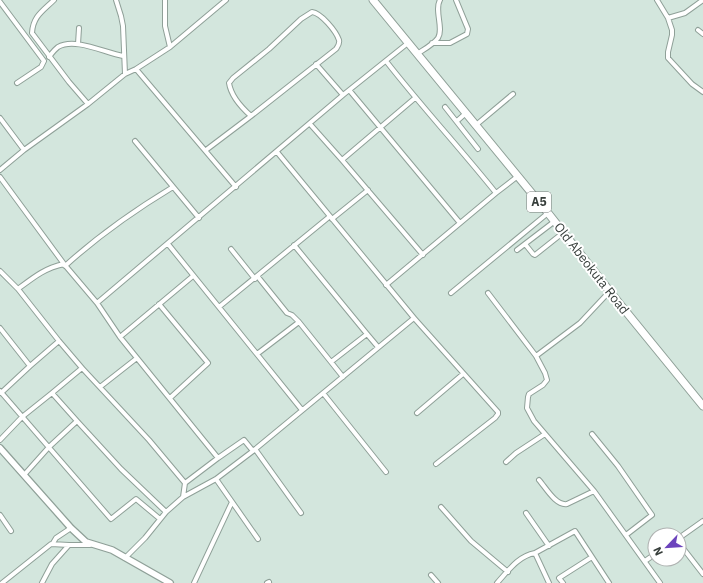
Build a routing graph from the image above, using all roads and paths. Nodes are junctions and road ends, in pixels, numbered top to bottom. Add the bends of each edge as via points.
1 (54, 0) edge
2 (116, 0) edge
3 (165, 0) edge
4 (226, 0) edge
5 (373, 0) edge
6 (440, 0) edge
7 (456, 0) edge
8 (657, 0) edge
9 (702, 0) edge
10 (0, 2) edge
11 (668, 18) junction
12 (79, 28) dead end
13 (698, 30) dead end
14 (703, 34) edge
15 (408, 43) junction
16 (432, 43) junction
17 (78, 44) junction
18 (170, 47) junction
19 (418, 54) junction
20 (123, 56) junction
21 (49, 57) junction
22 (386, 61) junction
23 (316, 64) junction
24 (136, 69) junction
25 (125, 74) junction
26 (17, 83) dead end
27 (350, 91) junction
28 (703, 92) edge
29 (514, 94) dead end
30 (343, 96) junction
31 (415, 98) junction
32 (88, 104) junction
33 (446, 107) dead end
34 (466, 113) junction
35 (251, 116) junction
36 (0, 118) edge
37 (457, 121) junction
38 (310, 124) junction
39 (476, 126) junction
40 (381, 128) junction
41 (135, 141) dead end
42 (478, 149) dead end
43 (24, 150) junction
44 (206, 150) junction
45 (276, 152) junction
46 (342, 160) junction
47 (0, 170) edge
48 (518, 176) junction
49 (0, 177) edge
50 (173, 187) junction
51 (236, 187) junction
52 (368, 190) junction
53 (496, 193) junction
54 (548, 212) junction
55 (199, 218) junction
56 (330, 218) junction
57 (554, 220) junction
58 (460, 223) junction
59 (564, 232) junction
60 (168, 244) junction
61 (525, 244) junction
62 (294, 245) junction
63 (231, 249) dead end
64 (517, 250) dead end
65 (423, 255) junction
66 (65, 265) junction
67 (1, 274) edge
68 (194, 276) junction
69 (256, 278) junction
70 (386, 285) junction
71 (18, 289) junction
72 (610, 291) junction
73 (451, 293) dead end
74 (488, 294) dead end
75 (97, 303) junction
76 (159, 304) junction
77 (220, 307) junction
78 (414, 318) junction
79 (298, 322) junction
80 (0, 328) edge
81 (367, 334) junction
82 (120, 337) junction
83 (59, 341) junction
84 (378, 347) junction
85 (257, 354) junction
86 (536, 356) junction
87 (137, 358) junction
88 (331, 362) junction
89 (30, 366) junction
90 (82, 368) junction
91 (464, 374) junction
92 (343, 377) junction
93 (100, 387) junction
94 (1, 392) edge
95 (52, 393) junction
96 (323, 393) junction
97 (170, 398) junction
98 (703, 406) edge
99 (302, 410) junction
100 (417, 412) dead end
101 (22, 418) junction
102 (77, 421) junction
103 (545, 434) junction
104 (592, 434) dead end
105 (0, 440) edge
106 (49, 447) junction
107 (0, 448) edge
108 (254, 450) junction
109 (218, 458) junction
110 (506, 462) dead end
111 (436, 464) dead end
112 (386, 472) dead end
113 (24, 475) junction
114 (216, 479) junction
115 (539, 480) dead end
116 (185, 483) junction
117 (594, 491) junction
118 (183, 497) junction
119 (232, 502) junction
120 (441, 507) dead end
121 (166, 512) junction
122 (526, 513) dead end
123 (301, 514) dead end
124 (0, 515) edge
125 (160, 519) junction
126 (703, 521) edge
127 (71, 528) junction
128 (11, 531) dead end
129 (687, 532) edge
130 (626, 535) junction
131 (258, 539) dead end
132 (53, 543) junction
133 (69, 545) junction
134 (92, 545) junction
135 (549, 546) junction
136 (535, 553) junction
137 (687, 553) edge
138 (592, 557) junction
139 (125, 558) junction
140 (645, 561) joint
141 (508, 572) junction
142 (703, 574) edge
143 (431, 575) dead end
144 (2, 583) edge
145 (42, 583) edge
146 (170, 583) edge
147 (194, 583) edge
148 (438, 583) edge
149 (497, 583) edge
150 (549, 583) edge
151 (563, 583) edge
152 (609, 583) edge
153 (660, 583) edge

1 - 21 street via 35,18 32,25 32,33
2 - 20 street via 122,21
3 - 18 street via 165,26
4 - 18 street
5 - 15 highway, Old Abeokuta Road / A5
6 - 16 street via 439,34 438,39
7 - 16 street via 468,29 467,34 450,43
8 - 11 street
9 - 11 street via 685,13
10 - 26 street via 44,62 41,67
11 - 28 street via 672,35 668,58
12 - 17 street
13 - 14 street
15 - 19 highway, Old Abeokuta Road / A5
15 - 22 street
16 - 19 street
17 - 20 street
17 - 21 street via 59,46
18 - 24 street
19 - 34 highway, Old Abeokuta Road / A5
20 - 25 street
21 - 32 street
22 - 27 street
22 - 31 street
23 - 30 street
23 - 35 street
23 - 35 street via 336,49 339,40 332,28 316,12 312,12 229,83 239,104
24 - 25 street
24 - 44 street
25 - 32 street
27 - 30 street
27 - 40 street
29 - 39 street
30 - 38 street
31 - 40 street
31 - 53 street
32 - 43 street
33 - 37 street
34 - 37 street
34 - 39 highway, Old Abeokuta Road / A5
35 - 44 street
36 - 43 street
37 - 42 street
38 - 45 street
38 - 46 street
39 - 48 highway, Old Abeokuta Road / A5
40 - 46 street
40 - 58 street
41 - 50 street
43 - 47 street
44 - 51 street
45 - 51 street
45 - 56 street
46 - 52 street
48 - 53 street
48 - 54 highway, Old Abeokuta Road / A5
49 - 66 street
50 - 55 street
50 - 66 street via 144,205
51 - 55 street
52 - 56 street
52 - 65 street
53 - 58 street
54 - 57 highway, Old Abeokuta Road / A5
54 - 73 street
55 - 60 street
56 - 62 street
56 - 70 street
57 - 59 highway, Old Abeokuta Road / A5
57 - 61 street
58 - 65 street
59 - 61 street via 535,255
59 - 72 highway, Old Abeokuta Road / A5
60 - 68 street
60 - 75 street
61 - 64 street
62 - 69 street
62 - 81 street
63 - 69 street
65 - 70 street
66 - 71 street via 51,266
66 - 75 street
67 - 71 street
68 - 76 street
68 - 77 street
69 - 77 street
69 - 79 street
70 - 78 street
71 - 83 street
72 - 86 street via 580,323
72 - 98 highway, Old Abeokuta Road / A5
74 - 86 street
75 - 82 street
76 - 82 street
76 - 97 street via 208,363
77 - 85 street
78 - 84 street
78 - 91 street
79 - 85 street
79 - 88 street
80 - 89 street
81 - 84 street
81 - 88 street
82 - 87 street
83 - 89 street
83 - 90 street
84 - 92 street
85 - 99 street
86 - 103 street via 547,380 529,394 527,408
87 - 93 street
87 - 97 street
88 - 92 street
89 - 94 street
90 - 93 street
90 - 95 street
91 - 100 street
91 - 111 street via 498,414
92 - 96 street
93 - 116 street
94 - 101 street
95 - 101 street
95 - 102 street
96 - 99 street
96 - 112 street
97 - 109 street
99 - 108 street
101 - 105 street
101 - 106 street
102 - 106 street
102 - 121 street via 121,469
103 - 110 street
103 - 117 street
104 - 130 street via 652,515
106 - 113 street
106 - 125 street via 111,519 136,499
107 - 113 street
108 - 109 street via 244,440
108 - 114 street
108 - 123 street
109 - 116 street
113 - 127 street
114 - 118 street
114 - 119 street
115 - 117 street via 563,505
116 - 118 street
117 - 130 street
118 - 121 street
119 - 131 street
119 - 147 street
120 - 141 street via 471,541
121 - 125 street
122 - 135 street
124 - 128 street
125 - 139 street
126 - 129 street
127 - 132 street
127 - 134 street
130 - 140 street
132 - 133 street
132 - 144 street
133 - 134 street
133 - 145 street via 52,564
134 - 139 street via 108,548
135 - 136 street
135 - 138 street via 574,531
136 - 141 street via 521,558
136 - 150 street
137 - 142 street
138 - 151 street via 559,578
138 - 152 street
139 - 146 street
140 - 153 street
141 - 149 street
143 - 148 street

